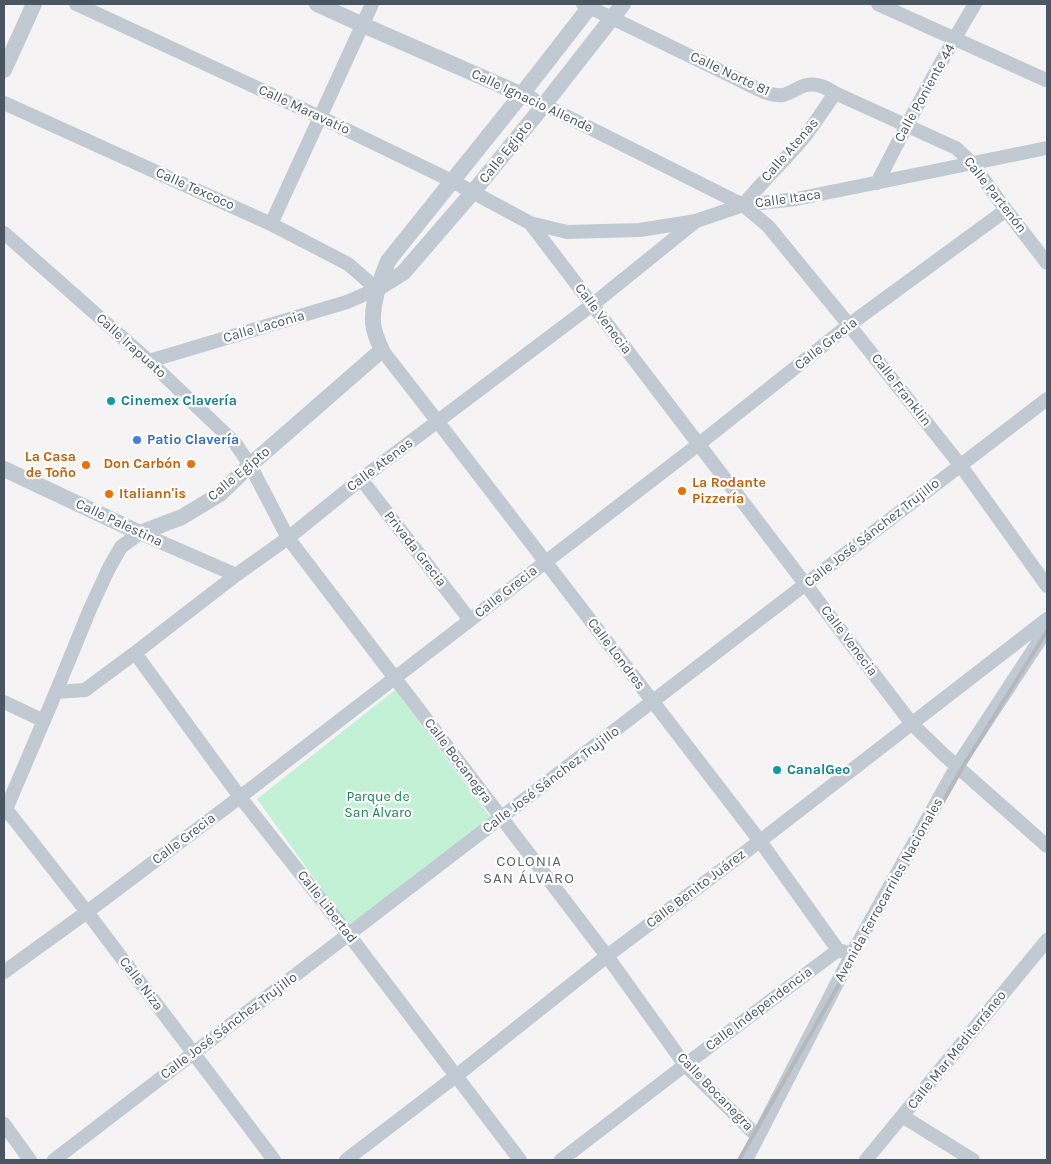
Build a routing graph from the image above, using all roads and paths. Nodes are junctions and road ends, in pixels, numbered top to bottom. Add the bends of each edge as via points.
1 (34, 4) edge
2 (76, 4) edge
3 (317, 4) edge
4 (372, 4) edge
5 (623, 4) edge
6 (878, 4) edge
7 (975, 4) edge
8 (588, 5) edge
9 (612, 18) junction
10 (363, 25) junction
11 (954, 38) junction
12 (4, 70) edge
13 (1046, 80) dead end
14 (835, 93) junction
15 (522, 94) junction
16 (4, 103) edge
17 (544, 105) junction
18 (320, 117) junction
19 (906, 125) junction
20 (1047, 148) edge
21 (972, 163) junction
22 (452, 181) junction
23 (877, 183) junction
24 (473, 192) junction
25 (743, 205) junction
26 (1006, 210) junction
27 (696, 221) junction
28 (530, 223) junction
29 (271, 224) junction
30 (4, 234) edge
31 (1047, 263) edge
32 (377, 290) junction
33 (592, 305) junction
34 (849, 325) junction
35 (382, 350) junction
36 (149, 361) junction
37 (1047, 399) edge
38 (438, 422) junction
39 (699, 444) junction
40 (250, 465) junction
41 (960, 466) junction
42 (4, 469) edge
43 (361, 479) junction
44 (140, 533) junction
45 (288, 538) junction
46 (546, 562) junction
47 (236, 576) junction
48 (806, 584) junction
49 (1047, 586) edge
50 (1047, 619) edge
51 (470, 620) junction
52 (1047, 629) edge
53 (136, 653) junction
54 (394, 678) junction
55 (56, 692) junction
56 (4, 702) edge
57 (653, 702) junction
58 (44, 721) junction
59 (912, 724) junction
60 (957, 766) junction
61 (240, 797) junction
62 (5, 812) edge
63 (501, 818) junction
64 (760, 841) junction
65 (1047, 846) edge
66 (87, 912) junction
67 (349, 935) junction
68 (1047, 940) edge
69 (838, 950) junction
70 (852, 954) junction
71 (607, 956) junction
72 (4, 972) edge
73 (194, 1053) junction
74 (685, 1065) junction
75 (456, 1076) junction
76 (902, 1116) junction
77 (4, 1124) edge
78 (758, 1137) junction
79 (30, 1160) edge
80 (54, 1160) edge
81 (274, 1160) edge
82 (346, 1160) edge
83 (520, 1160) edge
84 (561, 1160) edge
85 (746, 1160) edge
86 (866, 1160) edge
87 (973, 1160) edge

1 - 12 street
2 - 18 street, Calle Maravatío
3 - 10 street, Calle Ignacio Allende
4 - 10 street
5 - 9 street, Calle Egipto
6 - 11 street
7 - 11 street, Calle Poniente 44
8 - 9 street, Calle Norte 81
8 - 15 street, Calle Egipto
9 - 14 street, Calle Norte 81 via 774,95 784,95 811,84
9 - 17 street, Calle Egipto
10 - 15 street, Calle Ignacio Allende
10 - 18 street
11 - 13 street
11 - 19 street, Calle Poniente 44
14 - 19 street, Calle Norte 81
14 - 25 street, Calle Atenas via 805,136
15 - 17 street, Calle Ignacio Allende
15 - 22 street, Calle Egipto
16 - 29 street, Calle Texcoco
17 - 24 street, Calle Egipto
17 - 25 street, Calle Ignacio Allende
18 - 22 street, Calle Maravatío
18 - 29 street
19 - 21 street, Calle Partenón via 956,148
19 - 23 street, Calle Poniente 44
20 - 21 street, Calle Itaca
21 - 23 street, Calle Itaca
21 - 26 street, Calle Partenón
22 - 24 street, Calle Maravatío
22 - 32 street, Calle Egipto via 388,261
23 - 25 street, Calle Itaca via 796,199
24 - 28 street, Calle Maravatío
24 - 32 street, Calle Egipto via 403,273
25 - 27 street, Calle Itaca
25 - 34 street, Calle Franklin via 768,226
26 - 31 street, Calle Partenón
26 - 34 street, Calle Grecia
27 - 28 street, Calle Itaca via 617,232 567,232
27 - 33 street, Calle Atenas
28 - 33 street, Calle Venecia
29 - 32 street, Calle Texcoco via 348,264
30 - 36 street, Calle Irapuato
32 - 35 street, Calle Egipto via 373,324
32 - 36 street, Calle Laconia via 347,302
33 - 38 street, Calle Atenas
33 - 39 street, Calle Venecia
34 - 39 street, Calle Grecia
34 - 41 street, Calle Franklin
35 - 38 street, Calle Londres
35 - 40 street, Calle Egipto
36 - 40 street, Calle Irapuato via 235,443
37 - 41 street, Calle José Sánchez Trujillo
38 - 43 street, Calle Atenas
38 - 46 street, Calle Londres
39 - 46 street, Calle Grecia
39 - 48 street, Calle Venecia
40 - 44 street, Calle Egipto via 220,494 182,517
40 - 45 street, Calle Bocanegra
41 - 48 street, Calle José Sánchez Trujillo
41 - 49 street, Calle Franklin
42 - 44 street, Calle Palestina
43 - 45 street, Calle Atenas
43 - 51 street, Privada Grecia
44 - 47 street, Calle Palestina
44 - 55 street, Calle Egipto via 121,547 109,568
45 - 47 street, Calle Atenas
45 - 54 street, Calle Bocanegra
46 - 51 street, Calle Grecia
46 - 57 street, Calle Londres
47 - 53 street, Calle Atenas
48 - 57 street, Calle José Sánchez Trujillo
48 - 59 street, Calle Venecia
50 - 59 street, Calle Benito Juárez
51 - 54 street, Calle Grecia
52 - 60 street, Avenida Ferrocarriles Nacionales
53 - 55 street, Calle Atenas via 86,690
53 - 61 street, Calle Libertad
54 - 61 street, Calle Grecia
54 - 63 street, Calle Bocanegra
55 - 58 street, Calle Egipto
56 - 58 street
57 - 63 street, Calle José Sánchez Trujillo
57 - 64 street, Calle Londres
58 - 62 street, Calle Egipto
59 - 60 street, Calle Venecia
59 - 64 street, Calle Benito Juárez
60 - 65 street, Calle Venecia
60 - 70 street, Avenida Ferrocarriles Nacionales
61 - 66 street, Calle Grecia
61 - 67 street, Calle Libertad
62 - 66 street, Calle Niza
63 - 67 street, Calle José Sánchez Trujillo
63 - 71 street, Calle Bocanegra
64 - 69 street, Calle Londres
64 - 71 street, Calle Benito Juárez
66 - 72 street, Calle Grecia
66 - 73 street, Calle Niza
67 - 73 street, Calle José Sánchez Trujillo
67 - 75 street, Calle Libertad
68 - 76 street, Calle Mar Mediterráneo
69 - 70 street
69 - 74 street, Calle Independencia
70 - 78 street, Avenida Ferrocarriles Nacionales
71 - 74 street, Calle Bocanegra
71 - 75 street, Calle Benito Juárez
73 - 80 street, Calle José Sánchez Trujillo
73 - 81 street, Calle Niza
74 - 78 street, Calle Bocanegra
74 - 84 street, Calle Independencia
75 - 82 street, Calle Benito Juárez
75 - 83 street, Calle Libertad
76 - 86 street, Calle Mar Mediterráneo
76 - 87 street
77 - 79 street
78 - 85 street, Avenida Ferrocarriles Nacionales

